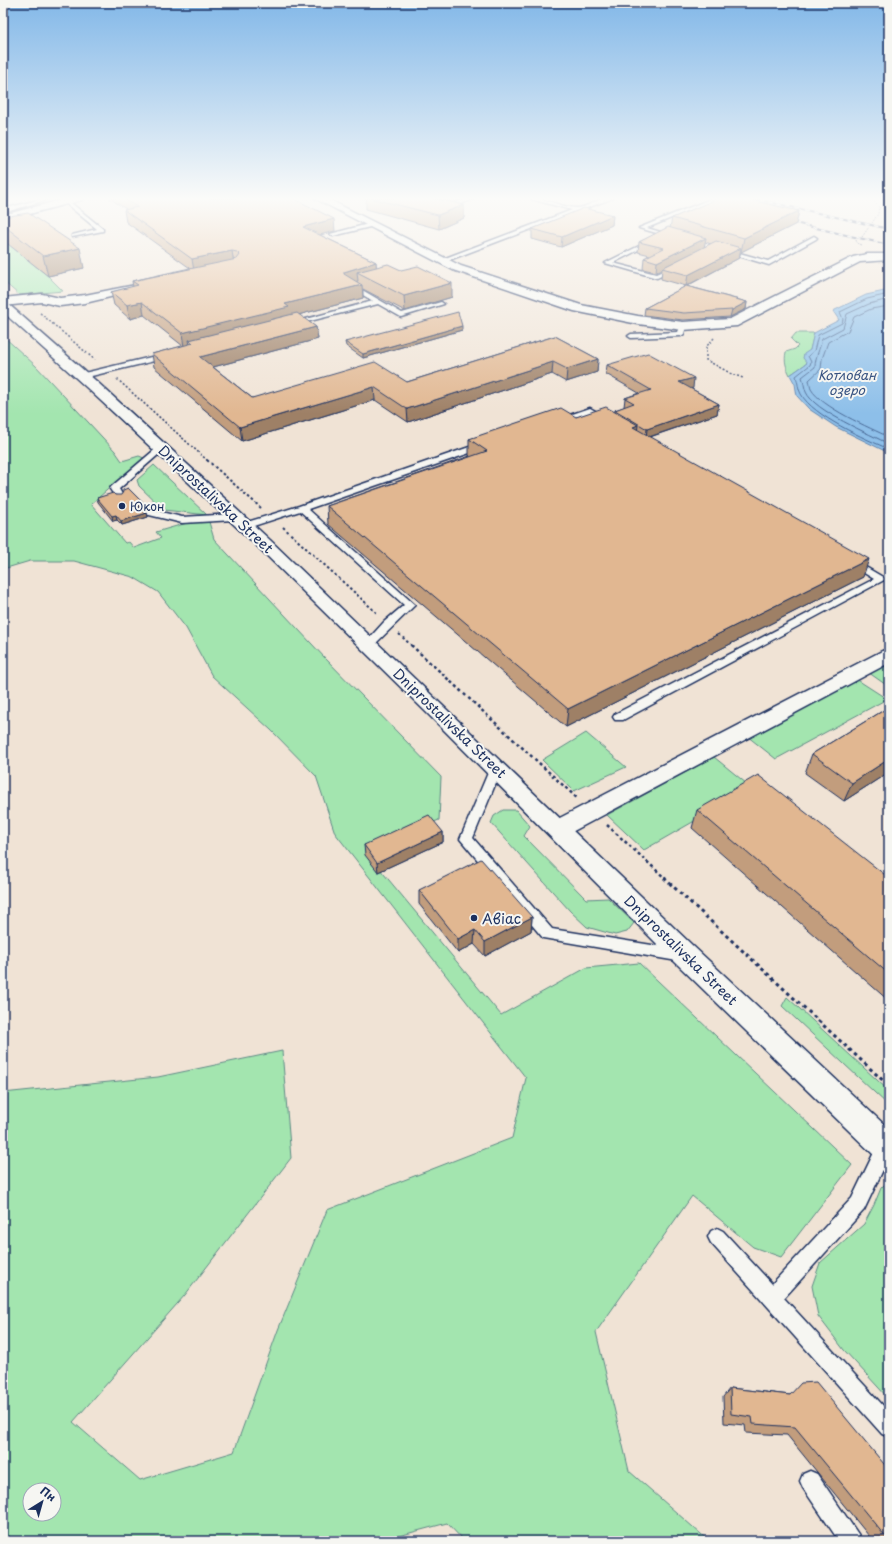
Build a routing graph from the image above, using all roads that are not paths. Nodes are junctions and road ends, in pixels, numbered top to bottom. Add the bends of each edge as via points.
1 (463, 270) edge
2 (635, 270) edge
3 (669, 270) edge
4 (836, 270) edge
5 (364, 282) edge
6 (151, 285) edge
7 (3, 302) edge
8 (378, 302) junction
9 (12, 303) edge
10 (441, 304) edge
11 (286, 325) edge
12 (683, 326) junction
13 (631, 336) dead end
14 (178, 352) edge
15 (84, 376) junction
16 (553, 422) edge
17 (617, 425) edge
18 (494, 442) edge
19 (162, 448) junction
20 (119, 496) edge
21 (302, 508) junction
22 (144, 511) edge
23 (239, 521) junction
24 (841, 556) edge
25 (369, 644) junction
26 (889, 655) edge
27 (619, 717) dead end
28 (496, 768) junction
29 (558, 830) junction
30 (687, 956) junction
31 (888, 1148) edge
32 (717, 1237) dead end
33 (772, 1298) junction
34 (889, 1427) edge
35 (810, 1481) dead end
36 (851, 1541) edge

1 - 12 street via 578,308
2 - 3 lane via 657,276
4 - 12 street via 733,323
5 - 8 lane via 349,286
6 - 9 street via 85,299 60,302 42,298
7 - 9 street
8 - 10 lane via 401,315
8 - 11 lane
9 - 15 street, Dniprostalivska Street
12 - 13 lane via 681,334
14 - 15 lane
15 - 19 street, Dniprostalivska Street
16 - 17 lane via 590,410
18 - 21 lane
19 - 20 lane via 114,489
19 - 23 street, Dniprostalivska Street
21 - 23 lane
21 - 25 lane via 410,605
22 - 23 lane via 182,520
23 - 25 street, Dniprostalivska Street
24 - 27 lane via 881,579
25 - 28 street, Dniprostalivska Street
26 - 29 street
28 - 29 street, Dniprostalivska Street
28 - 30 lane via 466,839 548,934
29 - 30 street, Dniprostalivska Street
30 - 31 street, Dniprostalivska Street
31 - 33 lane via 858,1204
32 - 33 lane
33 - 34 lane
35 - 36 lane

